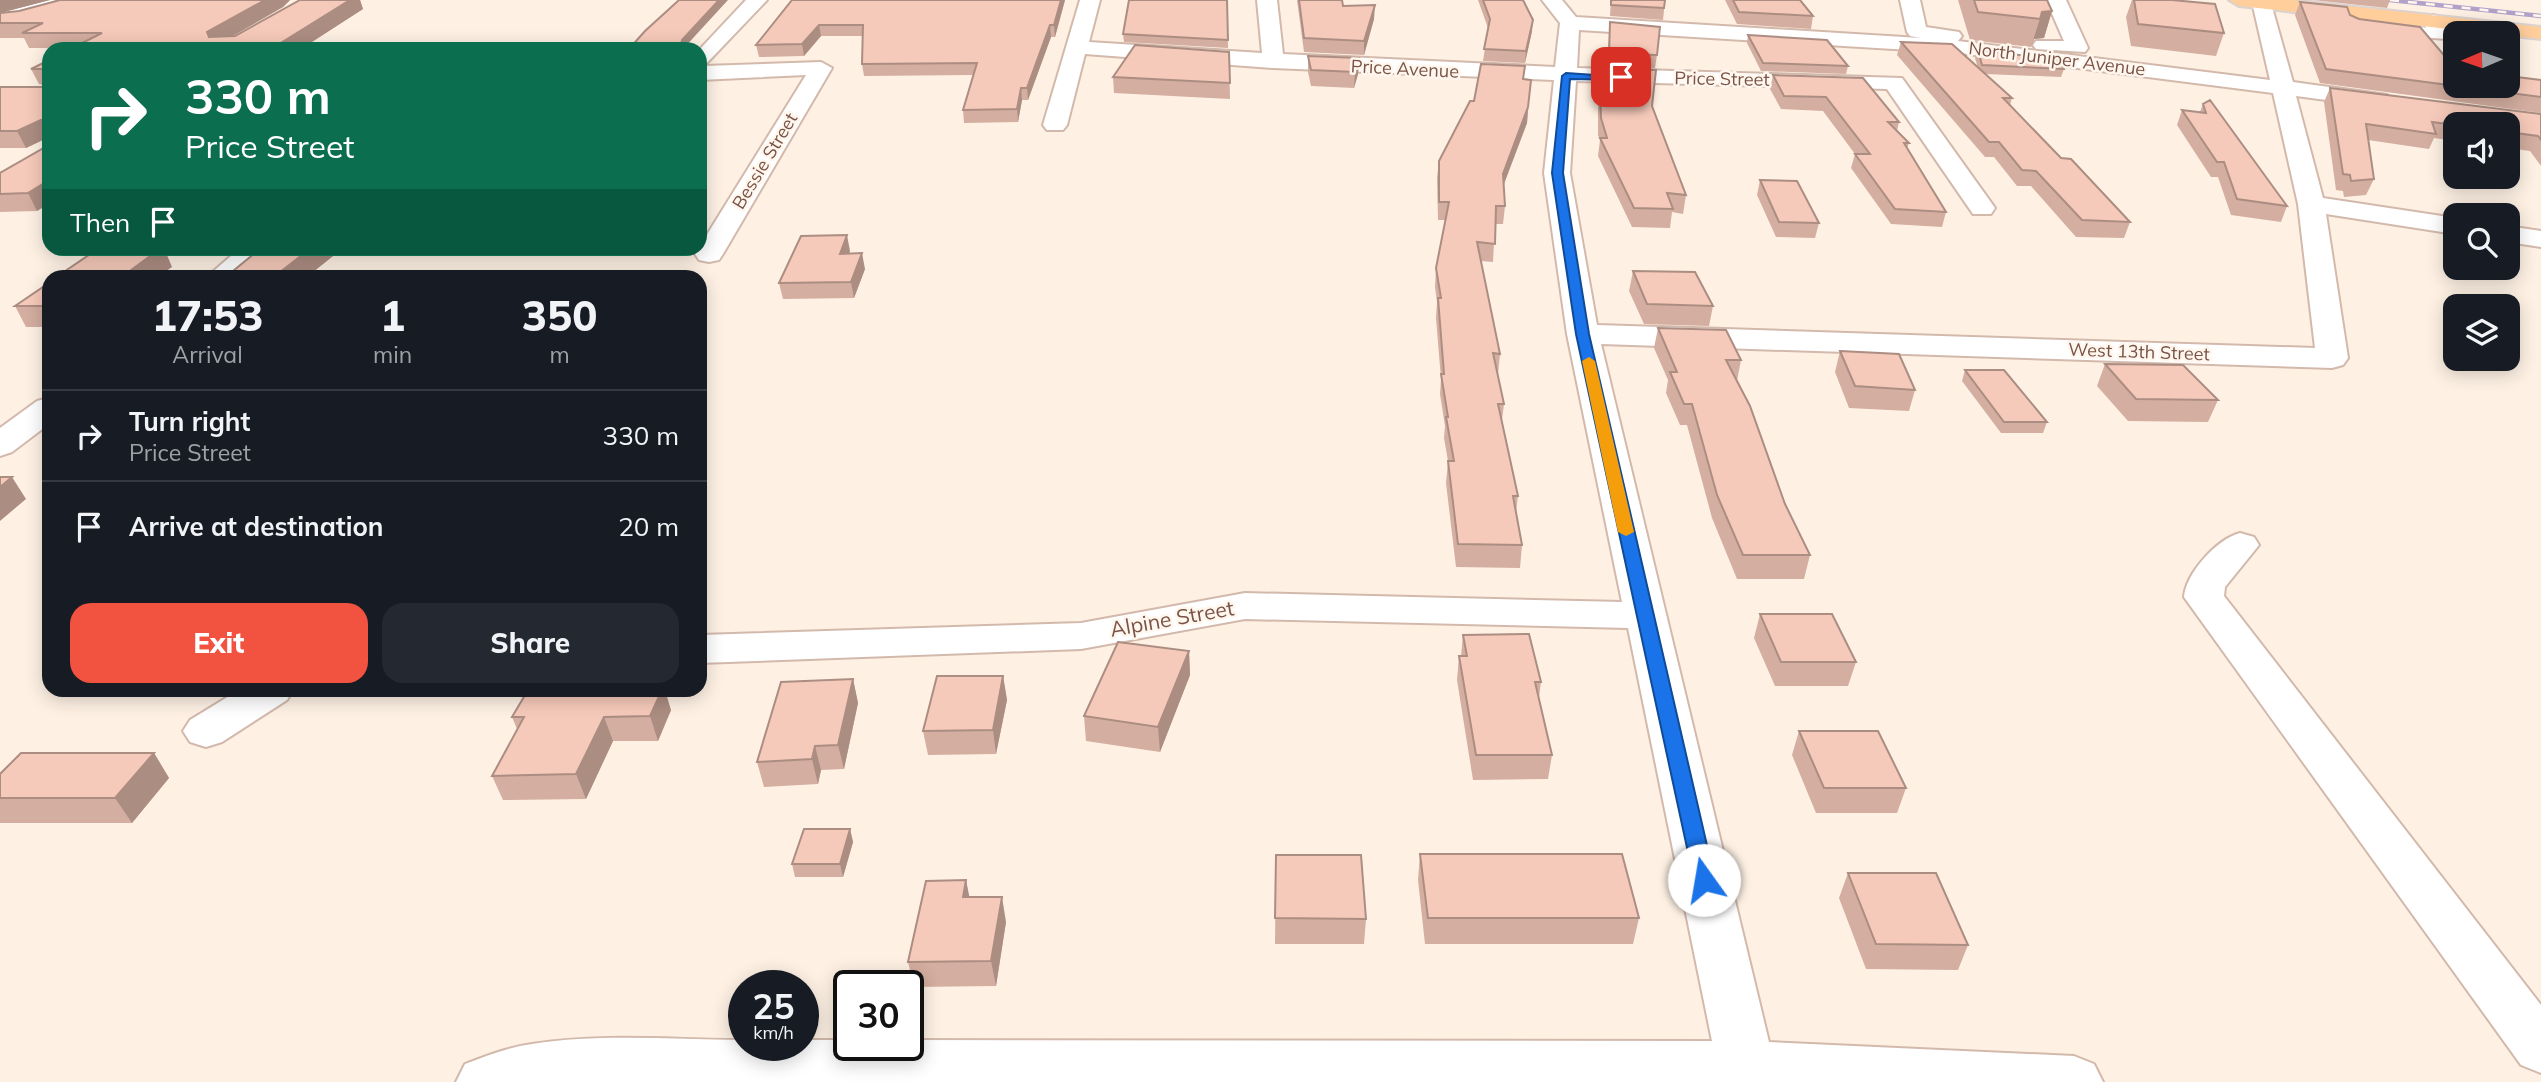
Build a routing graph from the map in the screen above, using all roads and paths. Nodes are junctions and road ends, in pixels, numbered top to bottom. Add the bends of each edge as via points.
1 (46, 0) edge
2 (757, 0) edge
3 (1090, 0) edge
4 (1267, 0) edge
5 (1910, 0) edge
6 (2056, 0) edge
7 (2250, 1) edge
8 (69, 2) edge
9 (1561, 12) edge
10 (2351, 12) joint
11 (3, 14) edge
12 (2433, 22) joint
13 (2541, 33) edge
14 (1077, 47) junction
15 (707, 54) edge
16 (1273, 62) junction
17 (707, 73) edge
18 (1566, 76) junction
19 (2283, 87) junction
20 (2405, 103) edge
21 (1055, 125) dead end
22 (2311, 204) junction
23 (1982, 208) dead end
24 (2443, 224) edge
25 (2520, 236) edge
26 (2541, 239) edge
27 (709, 254) dead end
28 (248, 256) edge
29 (230, 270) edge
30 (1583, 334) junction
31 (42, 413) edge
32 (0, 446) edge
33 (2240, 545) dead end
34 (1645, 615) junction
35 (707, 649) edge
36 (260, 697) edge
37 (206, 731) dead end
38 (2541, 1048) edge
39 (1751, 1074) edge
40 (485, 1082) edge
41 (2074, 1082) edge

1 - 11 street
2 - 15 street
3 - 14 street
4 - 16 street
5 - 6 street via 1917,32 2078,48
7 - 10 main road
7 - 19 street, West 13th Street
8 - 11 street via 23,20
9 - 18 street
9 - 19 street, North Juniper Avenue via 1959,47
10 - 12 street via 2354,23 2361,26 2440,35
12 - 13 main road
14 - 16 street, Price Avenue
14 - 21 street
16 - 18 street, Price Avenue
17 - 27 street, Bessie Street via 821,68
18 - 23 street, Price Street via 1894,83
18 - 30 street via 1557,173
19 - 20 street, North Juniper Avenue
19 - 22 street, West 13th Street
22 - 24 street
22 - 30 street, West 13th Street via 2332,358
25 - 26 street
28 - 29 street
30 - 34 street
31 - 32 street
33 - 38 street via 2205,585 2204,597
34 - 35 street, Alpine Street via 1245,606 1081,636
34 - 39 street
36 - 37 street
39 - 40 street via 578,1065 531,1069
39 - 41 street

